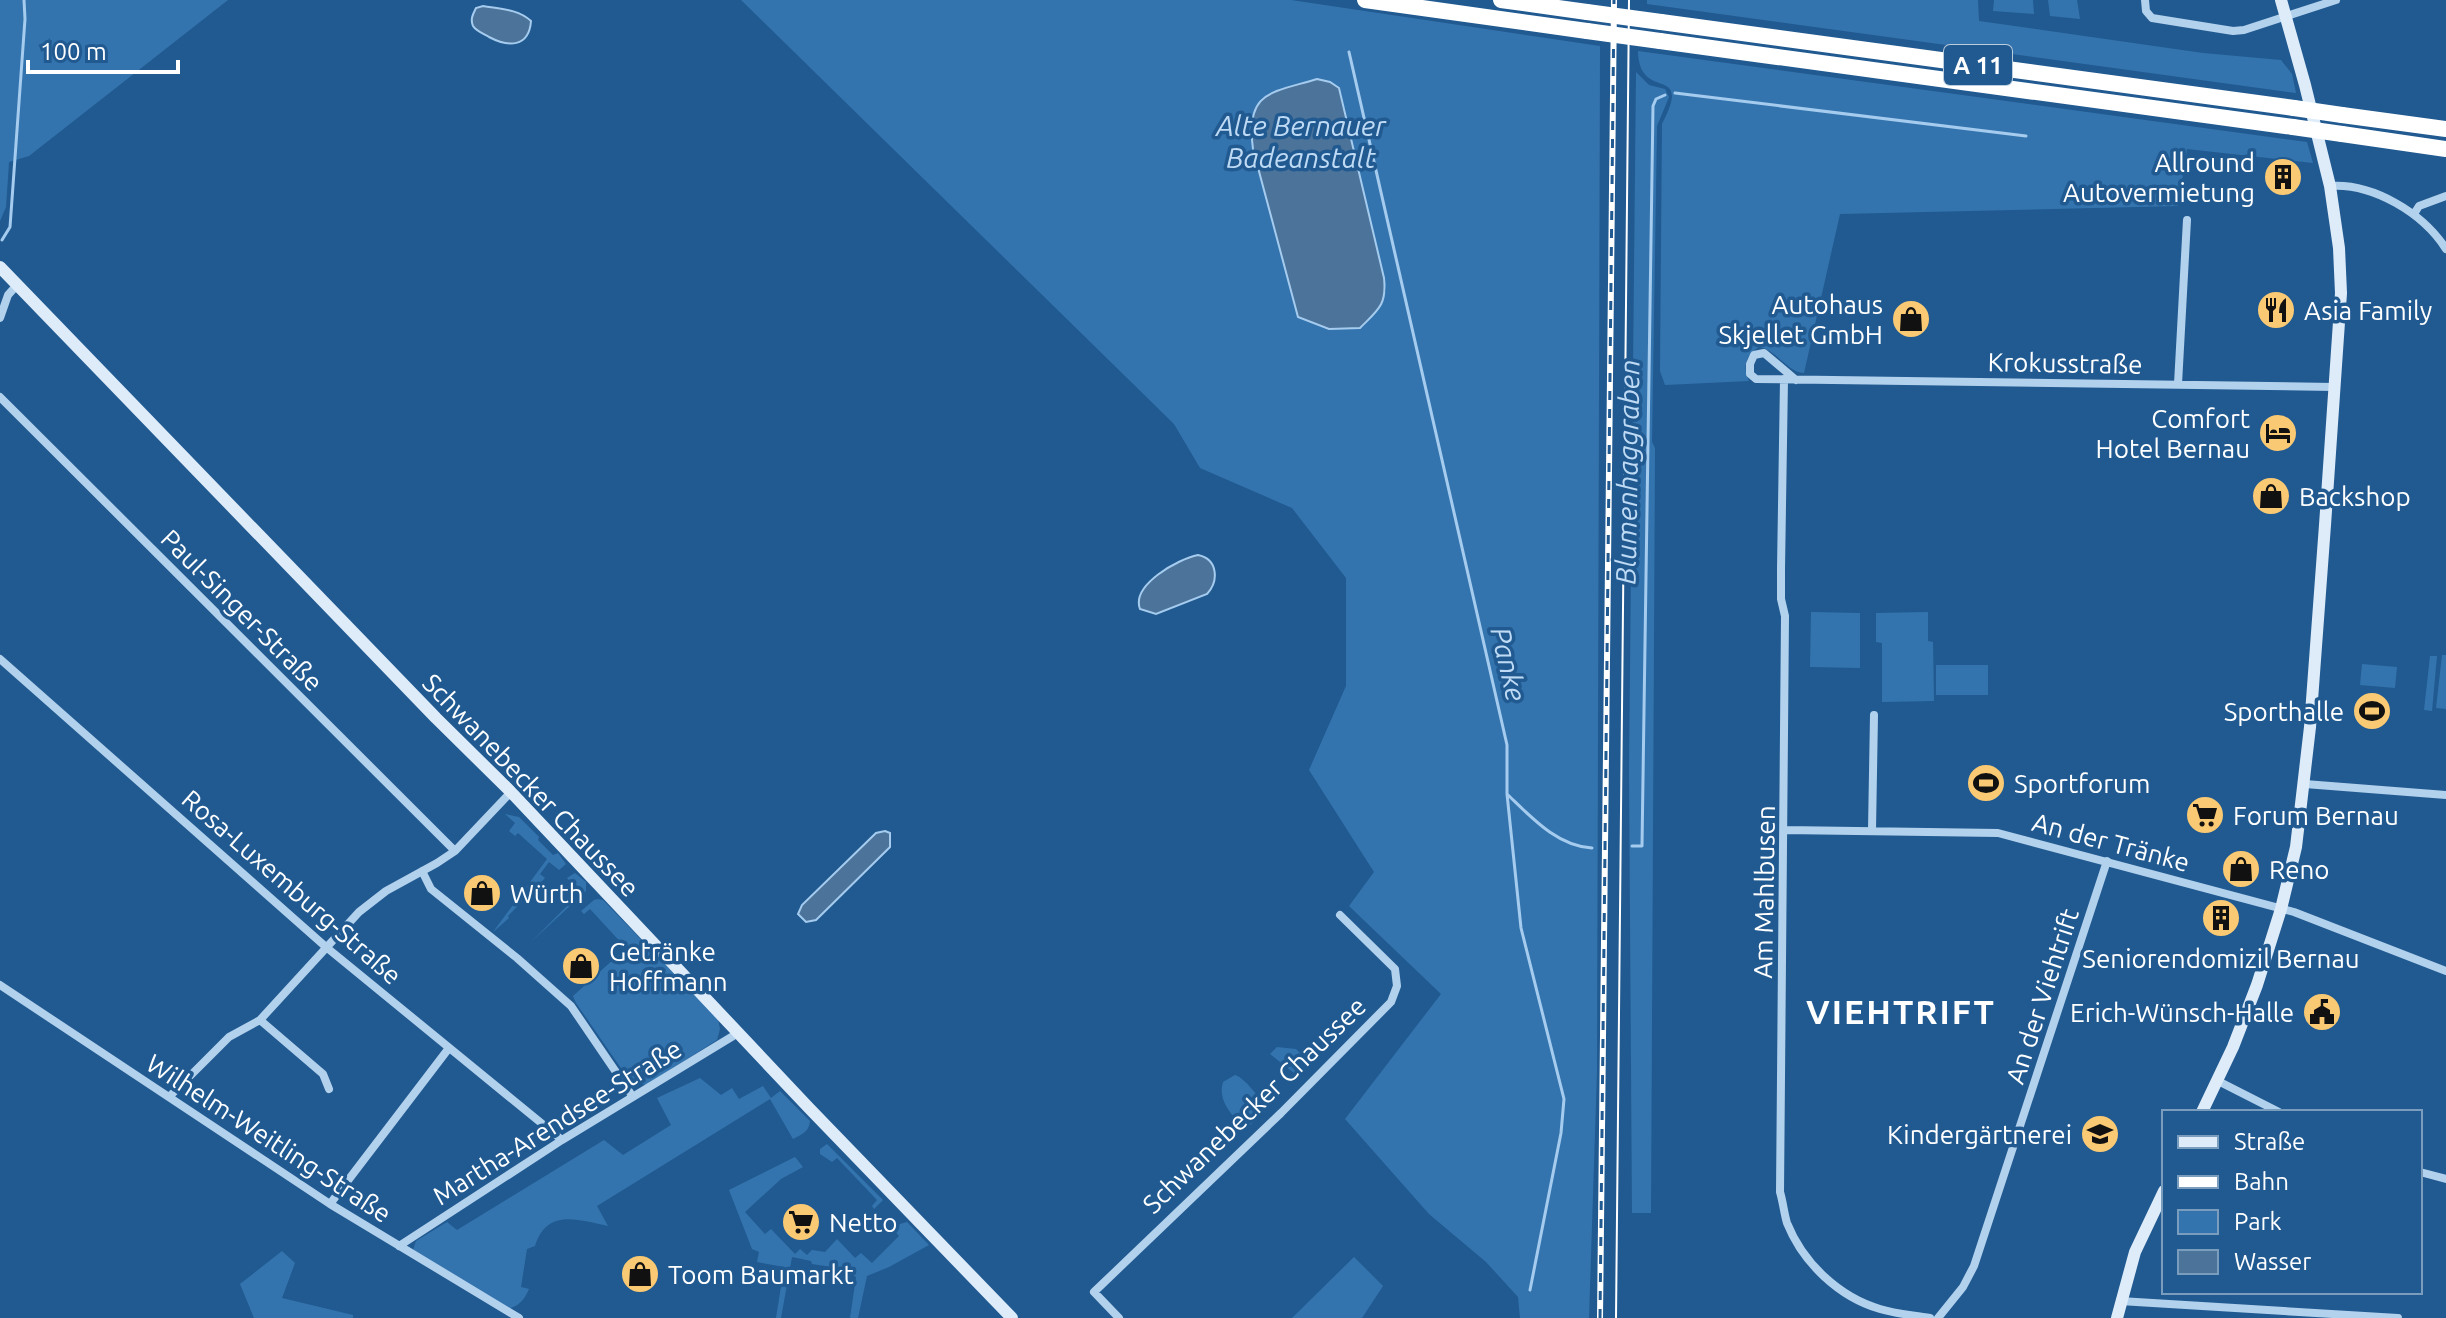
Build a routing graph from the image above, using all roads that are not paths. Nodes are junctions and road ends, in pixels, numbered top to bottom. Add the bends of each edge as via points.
1 (1365, 0) edge
2 (1501, 0) edge
3 (2145, 0) edge
4 (2281, 0) edge
5 (2336, 0) edge
6 (2286, 16) junction
7 (2446, 129) edge
8 (2446, 149) edge
9 (2330, 186) junction
10 (2446, 196) edge
11 (2414, 214) junction
12 (2187, 220) dead end
13 (2446, 249) edge
14 (4, 270) edge
15 (17, 285) junction
16 (0, 318) edge
17 (1784, 379) junction
18 (1796, 380) junction
19 (2178, 384) junction
20 (2334, 387) junction
21 (0, 397) edge
22 (0, 659) edge
23 (1874, 715) dead end
24 (2305, 784) junction
25 (511, 792) junction
26 (2446, 795) edge
27 (1785, 830) junction
28 (1872, 830) junction
29 (455, 851) junction
30 (2107, 861) junction
31 (422, 871) junction
32 (2281, 909) junction
33 (1340, 915) dead end
34 (326, 947) junction
35 (2446, 971) edge
36 (0, 985) edge
37 (260, 1020) junction
38 (738, 1033) junction
39 (449, 1048) junction
40 (2218, 1081) junction
41 (329, 1089) dead end
42 (169, 1097) junction
43 (633, 1097) junction
44 (2203, 1110) edge
45 (2275, 1110) edge
46 (562, 1140) junction
47 (2422, 1173) edge
48 (2446, 1179) edge
49 (2162, 1195) edge
50 (330, 1204) junction
51 (399, 1246) junction
52 (2120, 1301) junction
53 (2281, 1315) edge
54 (513, 1317) edge
55 (2354, 1317) edge
56 (1012, 1318) edge
57 (1119, 1318) edge
58 (1930, 1318) edge
59 (1938, 1318) edge
60 (2117, 1318) edge
61 (2398, 1318) edge

1 - 8 highway, A 11, bridge
2 - 7 highway, A 11, bridge
3 - 6 street via 2152,18 2233,31
4 - 6 main road
5 - 6 street
6 - 9 main road
9 - 11 street via 2358,188
9 - 20 main road via 2341,293
10 - 11 street via 2419,206
11 - 13 street
12 - 19 street
14 - 15 main road, Schwanebecker Chaussee
15 - 16 street
15 - 25 main road, Schwanebecker Chaussee
17 - 18 street, Krokusstraße
17 - 18 street, Krokusstraße via 1756,379 1750,374 1754,355 1764,353
17 - 27 street, Am Mahlbusen
18 - 19 street, Krokusstraße
19 - 20 street, Krokusstraße
20 - 24 main road
21 - 29 street, Paul-Singer-Straße
22 - 34 street, Rosa-Luxemburg-Straße
23 - 28 street
24 - 26 street
24 - 32 main road
25 - 29 street
25 - 38 main road, Schwanebecker Chaussee
27 - 28 street, An der Tränke
27 - 58 street, Am Mahlbusen via 1780,1192 1787,1222 1810,1261 1834,1285 1869,1305
28 - 30 street, An der Tränke via 1998,833
29 - 31 street
30 - 32 street, An der Tränke
30 - 59 street, An der Viehtrift via 1974,1266
31 - 34 street via 374,899
31 - 43 street via 431,889 571,1006
32 - 35 street, An der Tränke
32 - 40 main road
33 - 57 street, Schwanebecker Chaussee via 1395,969 1397,986 1391,1002 1094,1292
34 - 37 street
34 - 39 street, Rosa-Luxemburg-Straße
36 - 42 street, Wilhelm-Weitling-Straße
37 - 41 street via 323,1074
37 - 42 street via 229,1037
38 - 43 street, Martha-Arendsee-Straße
38 - 56 main road, Schwanebecker Chaussee
39 - 46 street, Rosa-Luxemburg-Straße
39 - 50 street
40 - 44 main road
40 - 45 street
42 - 50 street, Wilhelm-Weitling-Straße
43 - 46 street, Martha-Arendsee-Straße
46 - 51 street, Martha-Arendsee-Straße
47 - 48 street
49 - 52 main road via 2135,1252
50 - 51 street, Wilhelm-Weitling-Straße
51 - 54 street, Wilhelm-Weitling-Straße
52 - 53 street
52 - 60 main road
53 - 55 street
55 - 61 street

